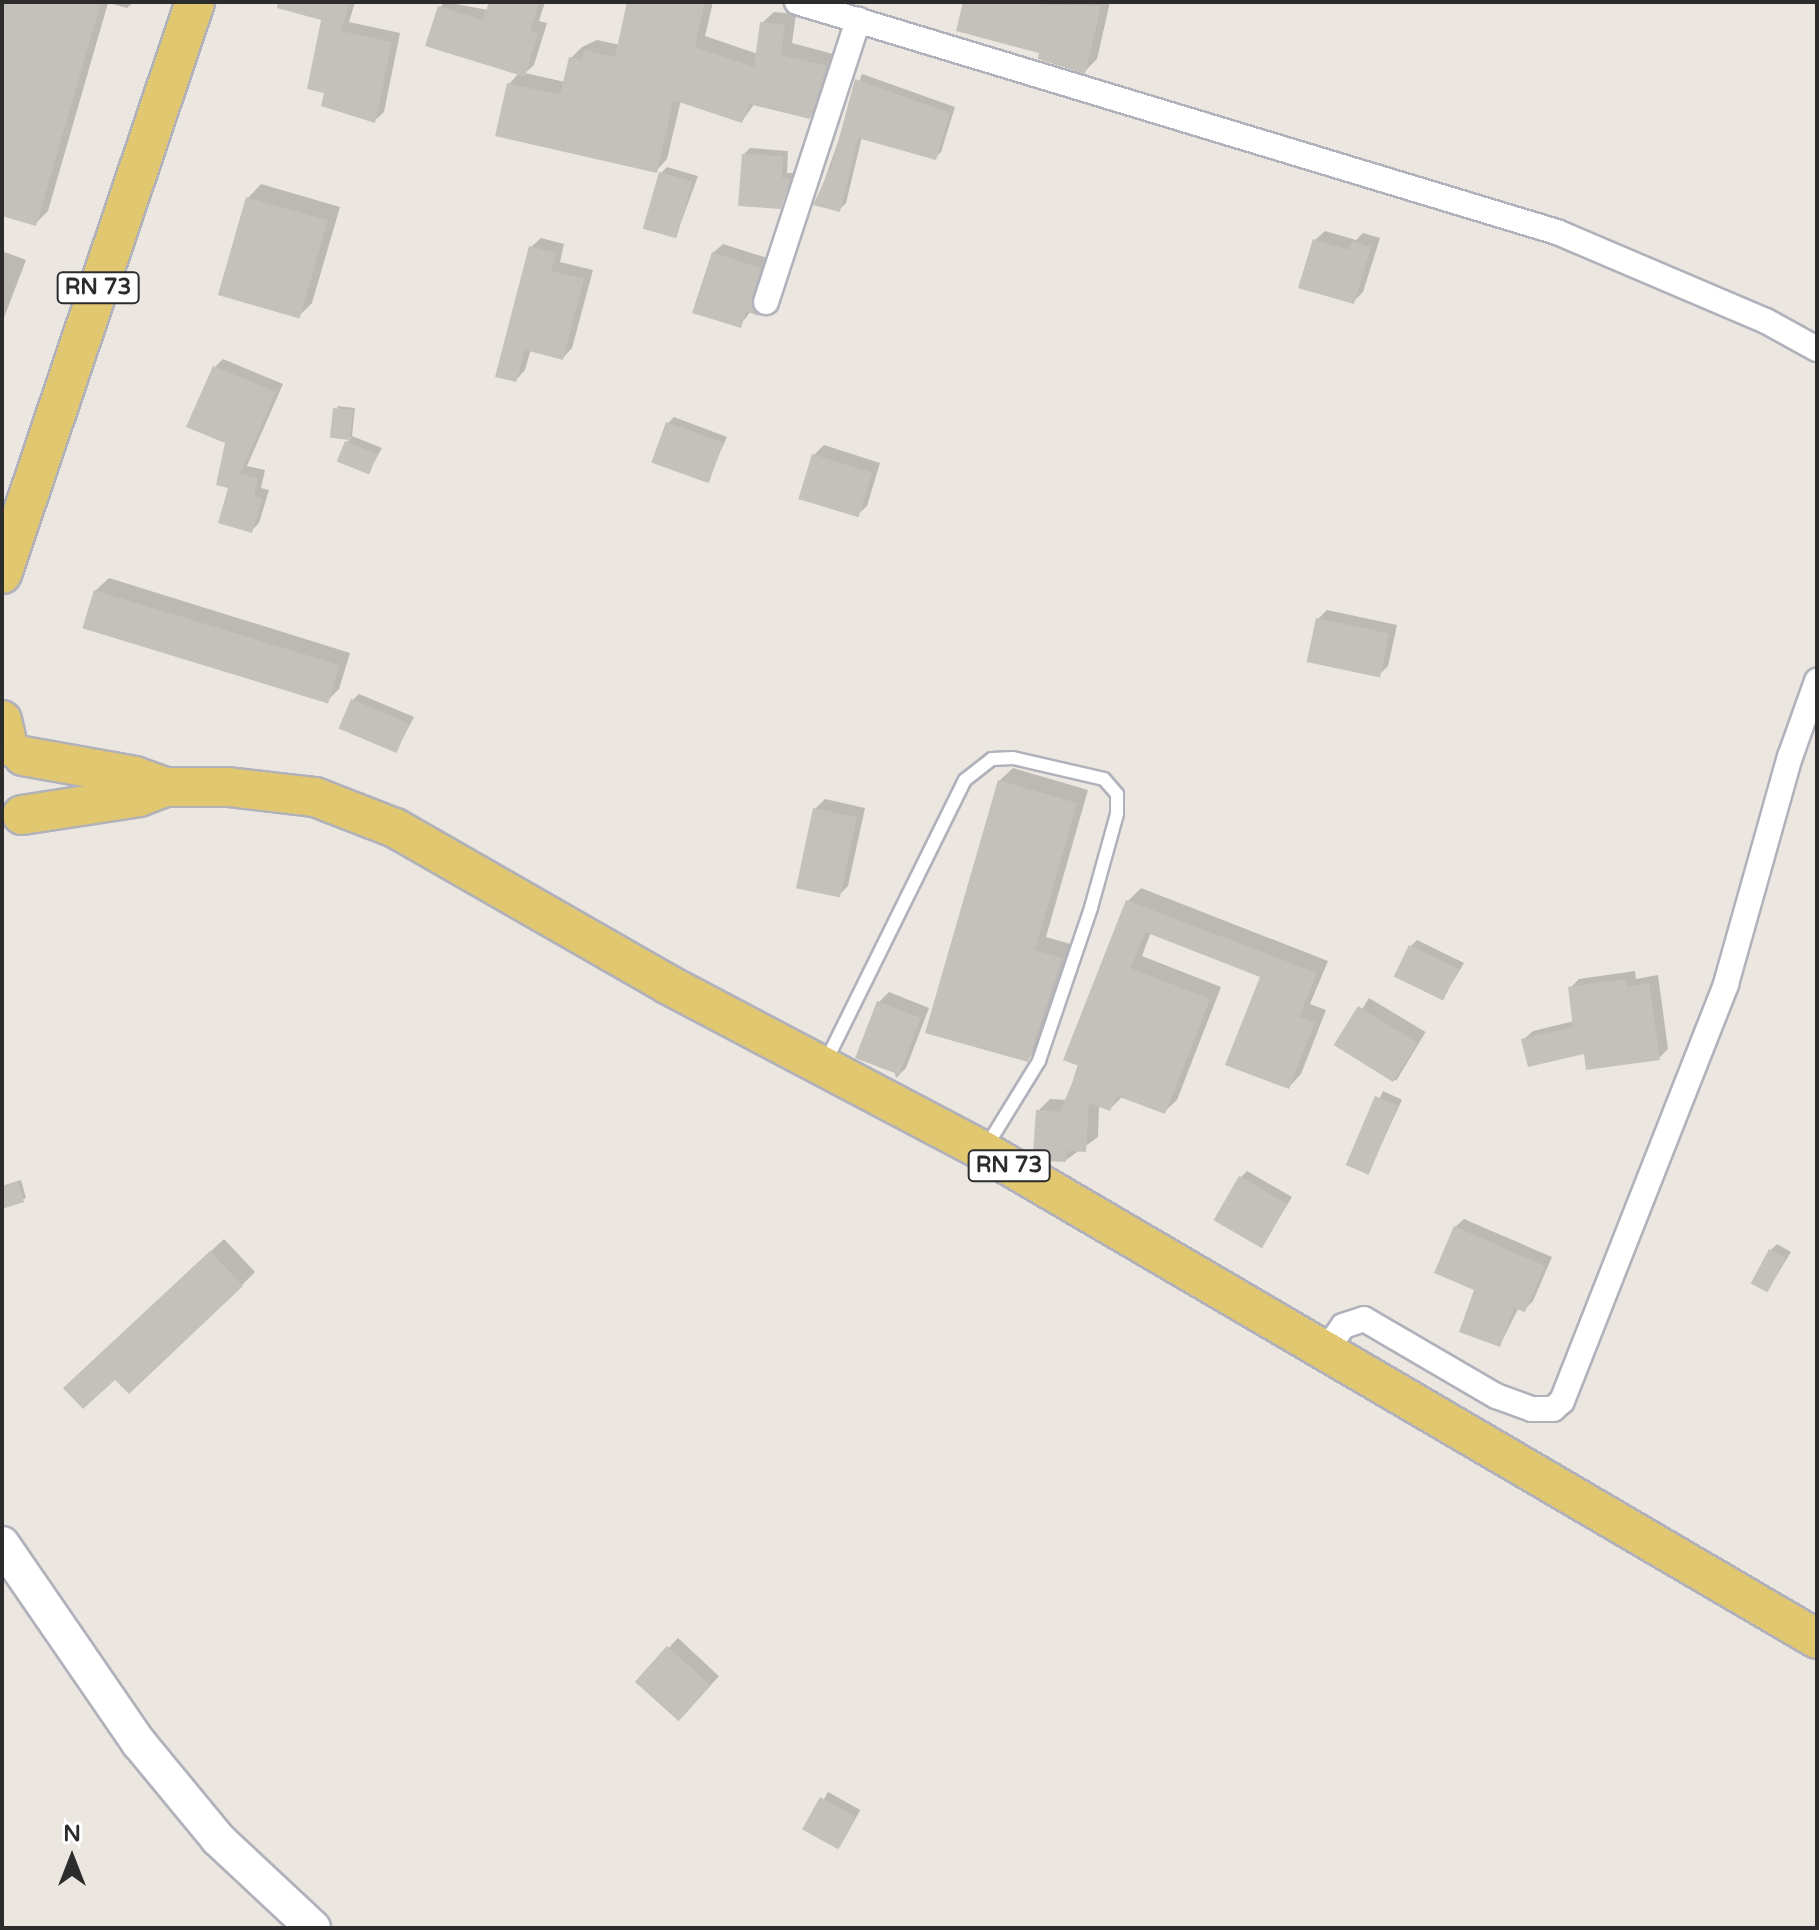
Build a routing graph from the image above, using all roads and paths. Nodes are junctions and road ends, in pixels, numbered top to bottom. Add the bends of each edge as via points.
1 (195, 2) edge
2 (797, 2) edge
3 (858, 20) junction
4 (766, 302) dead end
5 (1817, 349) edge
6 (2, 574) edge
7 (1817, 681) edge
8 (9, 741) edge
9 (165, 787) junction
10 (12, 820) edge
11 (823, 1067) junction
12 (984, 1151) junction
13 (1327, 1349) junction
14 (2, 1544) edge
15 (1817, 1639) edge
16 (313, 1928) edge

1 - 6 main road, RN 73
2 - 3 street
3 - 4 street
3 - 5 street via 1557,232 1766,321
7 - 13 street via 1785,772 1726,984 1562,1401 1553,1409 1532,1409 1496,1396 1364,1319 1343,1326
8 - 9 main road, RN 73
8 - 10 main road via 33,786
9 - 10 main road, RN 73 via 139,797
9 - 11 main road, RN 73 via 280,790 315,797 395,828
11 - 12 main road, RN 73
11 - 12 lane via 965,780 992,759 1013,758 1104,779 1117,794 1117,814 1091,908 1039,1061
12 - 13 main road, RN 73
13 - 15 main road, RN 73
14 - 16 main road via 159,1767 218,1839

